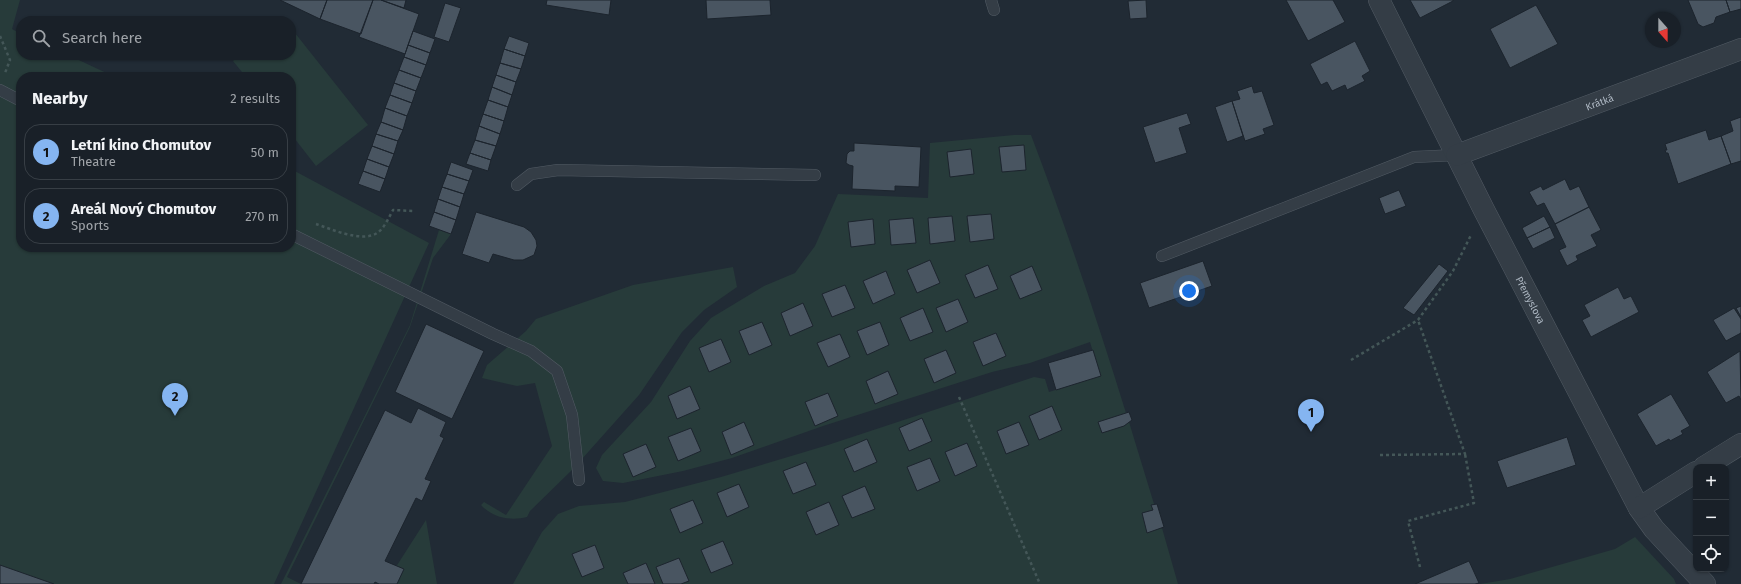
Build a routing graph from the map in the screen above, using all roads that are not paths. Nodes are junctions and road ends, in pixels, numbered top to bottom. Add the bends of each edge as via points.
1 (1379, 0) edge
2 (1741, 49) edge
3 (0, 90) edge
4 (16, 98) edge
5 (1457, 155) junction
6 (815, 175) dead end
7 (517, 185) dead end
8 (296, 236) edge
9 (1162, 256) dead end
10 (1741, 444) edge
11 (1709, 464) edge
12 (1693, 474) edge
13 (579, 480) dead end
14 (1639, 508) junction
15 (1705, 584) edge

1 - 5 street, Přemyslova
2 - 5 street, Krátká
3 - 4 lane
5 - 9 lane via 1414,157
5 - 14 street, Přemyslova
6 - 7 lane via 558,170 530,174
8 - 13 lane via 531,351 557,371 572,415
10 - 11 street
12 - 14 street
14 - 15 street, Přemyslova via 1654,529

